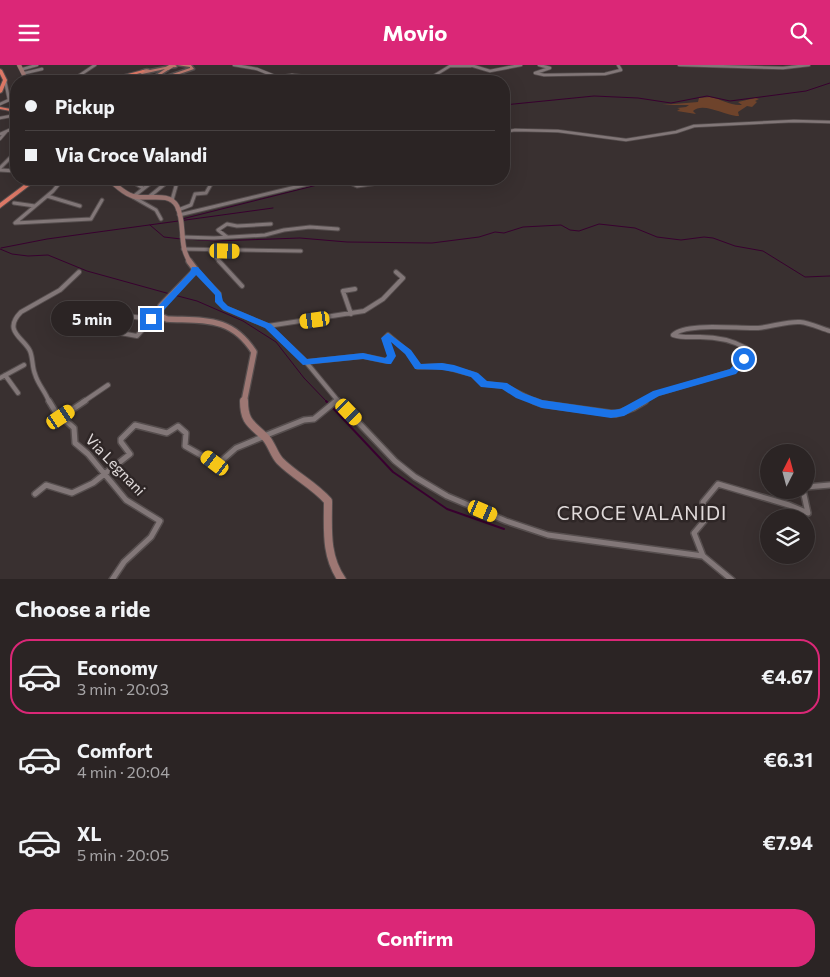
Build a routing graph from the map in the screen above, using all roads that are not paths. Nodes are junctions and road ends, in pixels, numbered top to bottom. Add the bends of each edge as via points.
1 (37, 65) edge
2 (95, 65) edge
3 (234, 65) edge
4 (470, 65) edge
5 (521, 65) edge
6 (539, 65) edge
7 (618, 65) edge
8 (679, 65) edge
9 (809, 65) edge
10 (20, 66) edge
11 (174, 66) edge
12 (42, 69) dead end
13 (0, 71) edge
14 (143, 72) junction
15 (25, 73) joint
16 (80, 75) edge
17 (130, 75) edge
18 (145, 75) edge
19 (160, 75) edge
20 (176, 75) edge
21 (273, 75) edge
22 (284, 75) edge
23 (298, 75) edge
24 (436, 75) edge
25 (6, 80) junction
26 (0, 91) edge
27 (0, 107) edge
28 (830, 122) edge
29 (10, 130) edge
30 (510, 131) edge
31 (6, 132) junction
32 (0, 133) edge
33 (0, 139) edge
34 (10, 158) edge
35 (0, 169) edge
36 (25, 185) edge
37 (57, 185) edge
38 (117, 185) edge
39 (138, 185) edge
40 (147, 185) edge
41 (164, 185) edge
42 (176, 185) edge
43 (211, 185) edge
44 (303, 185) edge
45 (143, 188) junction
46 (47, 196) junction
47 (133, 196) junction
48 (150, 196) junction
49 (102, 200) dead end
50 (172, 200) junction
51 (14, 203) dead end
52 (0, 205) edge
53 (35, 206) junction
54 (80, 206) dead end
55 (179, 214) junction
56 (161, 219) dead end
57 (271, 225) dead end
58 (338, 229) dead end
59 (227, 237) junction
60 (182, 239) junction
61 (183, 249) junction
62 (209, 250) junction
63 (300, 251) dead end
64 (195, 269) junction
65 (79, 272) dead end
66 (396, 272) dead end
67 (242, 286) dead end
68 (355, 289) dead end
69 (346, 301) joint
70 (159, 311) junction
71 (351, 314) junction
72 (119, 315) dead end
73 (151, 319) junction
74 (268, 326) junction
75 (830, 331) edge
76 (114, 332) dead end
77 (306, 362) junction
78 (24, 365) dead end
79 (5, 375) junction
80 (0, 378) edge
81 (108, 385) dead end
82 (18, 393) dead end
83 (337, 400) junction
84 (61, 417) junction
85 (264, 436) junction
86 (104, 475) junction
87 (830, 485) edge
88 (815, 486) edge
89 (35, 494) dead end
90 (760, 497) edge
91 (770, 499) edge
92 (804, 499) edge
93 (703, 555) junction
94 (112, 579) edge
95 (342, 579) edge
96 (732, 579) edge

1 - 10 street
2 - 16 street
3 - 21 street
4 - 5 street via 493,73
4 - 24 street via 450,67
6 - 7 street via 550,68 535,73 538,75 609,73 621,69
8 - 9 street via 783,68
10 - 15 street
11 - 14 main road
11 - 19 main road
11 - 20 main road via 188,65 192,69
12 - 15 street
13 - 25 highway
13 - 26 highway via 3,81
14 - 17 highway
14 - 18 main road
22 - 23 street
25 - 26 highway
25 - 27 street via 9,100
28 - 30 street via 694,126 626,140 553,131
29 - 31 street
31 - 32 street
31 - 33 street
34 - 35 street
36 - 52 highway
37 - 46 street
38 - 47 street
39 - 45 street
40 - 45 street
41 - 48 street
42 - 50 street
43 - 55 street via 206,193 195,194 191,205
44 - 55 street
45 - 47 street
46 - 53 street
46 - 54 street via 63,204
47 - 48 street
47 - 56 street via 156,209
48 - 50 street
49 - 53 street via 91,219 16,223
50 - 55 street
51 - 53 street
55 - 60 street
57 - 59 street via 227,224 218,229
58 - 59 street via 310,227 265,235
59 - 60 street
60 - 61 street
61 - 62 street
61 - 64 street
62 - 63 street
62 - 67 street
64 - 70 street
64 - 74 street via 218,294 219,302 225,308
65 - 84 street, Via Legnani via 60,290 21,311 15,324 16,336 30,351 39,385
66 - 71 street via 403,278 383,299 364,311
68 - 69 street via 343,291
69 - 71 street
70 - 73 street
70 - 85 street via 160,316 166,319 218,322 251,347 254,352 244,414
71 - 74 street
72 - 73 street
73 - 76 street via 137,336
74 - 77 street
75 - 77 street via 792,322 757,328 693,328 676,332 673,335 678,337 731,342 746,348 749,355 733,371 656,393 633,408 616,414 542,404 504,385 485,384 475,375 442,366 418,367 408,352 388,335 385,338 391,356 388,361 363,356
77 - 83 street
78 - 79 street
79 - 80 street
79 - 82 street
81 - 84 street
83 - 85 street via 314,419
83 - 93 street via 415,477 490,515 548,535
84 - 86 street, Via Legnani via 74,428 75,443
85 - 86 street via 236,448 215,463 185,446 186,433 178,426 161,433 135,425 121,439 130,454
85 - 95 street via 279,460 328,501 328,550 334,569
86 - 89 street via 78,493 46,485
86 - 94 street, Via Legnani via 126,499 159,520 160,524
87 - 88 street
90 - 93 street via 715,485 703,502 706,520 694,533
91 - 92 street via 793,504 808,513
93 - 96 street

